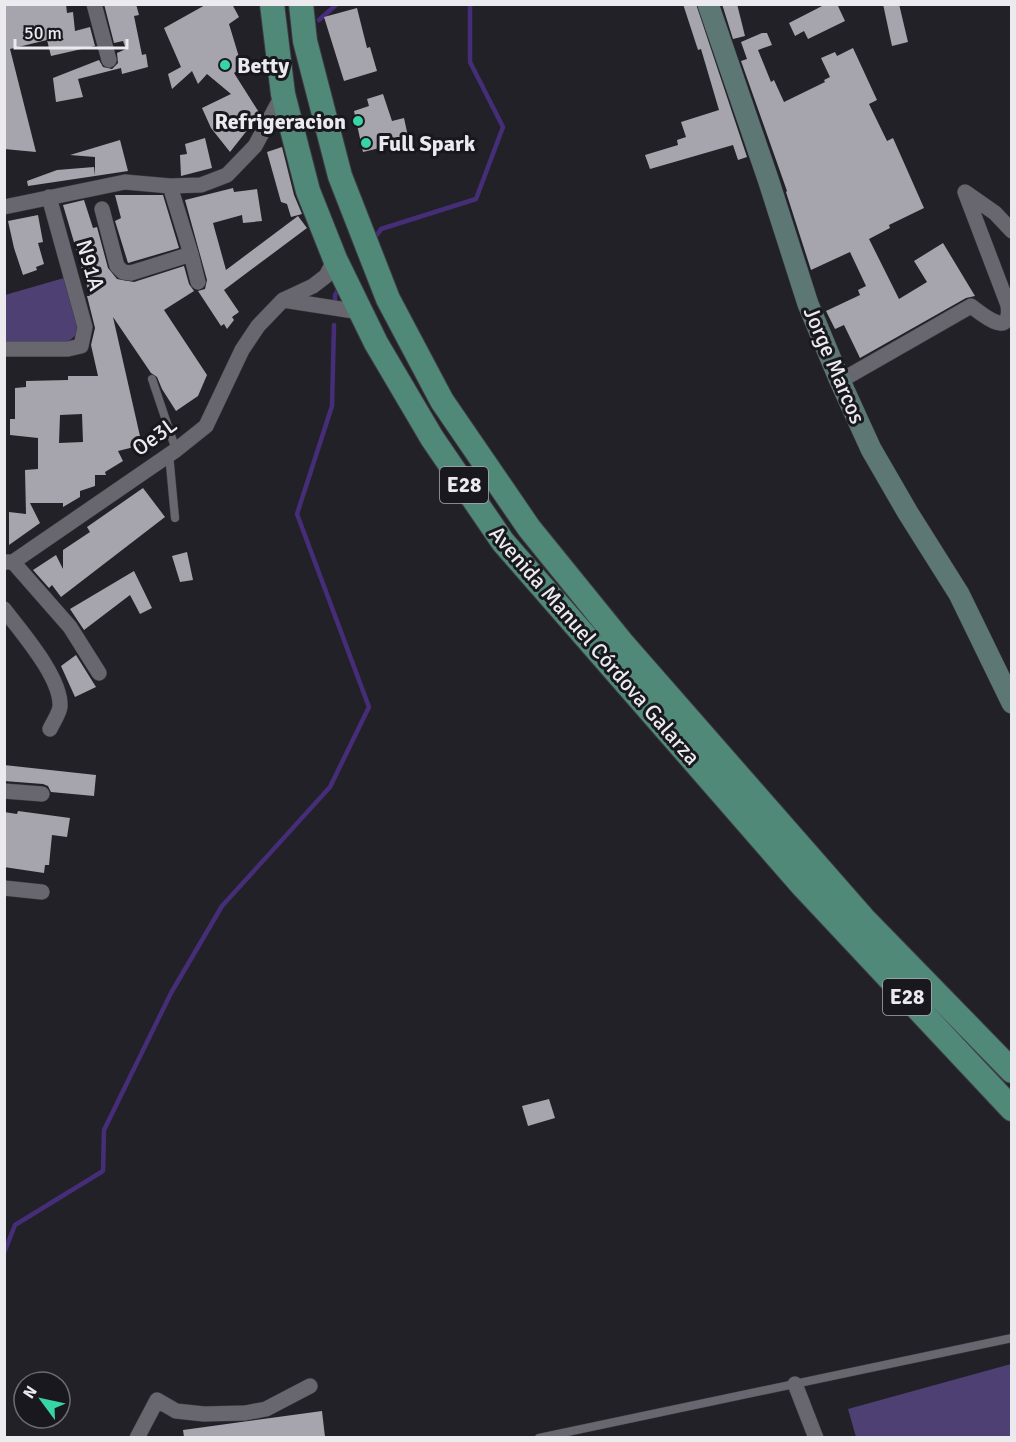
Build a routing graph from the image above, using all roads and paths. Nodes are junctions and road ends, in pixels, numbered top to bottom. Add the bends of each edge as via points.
1 (94, 4) edge
2 (301, 4) edge
3 (708, 4) edge
4 (269, 10) edge
5 (109, 60) dead end
6 (283, 94) junction
7 (170, 186) junction
8 (49, 197) junction
9 (4, 207) edge
10 (102, 209) dead end
11 (1011, 231) edge
12 (191, 254) junction
13 (335, 259) junction
14 (198, 282) dead end
15 (283, 300) junction
16 (360, 312) junction
17 (4, 350) edge
18 (152, 379) dead end
19 (840, 381) junction
20 (172, 452) junction
21 (175, 518) dead end
22 (9, 562) edge
23 (4, 609) edge
24 (99, 673) dead end
25 (1011, 703) edge
26 (50, 729) dead end
27 (4, 791) edge
28 (42, 794) dead end
29 (820, 867) junction
30 (802, 885) junction
31 (4, 888) edge
32 (42, 892) dead end
33 (1011, 1071) edge
34 (1011, 1109) edge
35 (1011, 1338) edge
36 (795, 1384) junction
37 (310, 1386) dead end
38 (137, 1437) edge
39 (539, 1437) edge
40 (816, 1437) edge

1 - 5 street
2 - 29 main road, Avenida Manuel Córdova Galarza / E28 via 305,41 340,176 388,299 442,401 529,528 615,635
3 - 19 main road, Jorge Marcos via 808,304
4 - 6 main road, Avenida Manuel Córdova Galarza / E28
6 - 7 street via 255,146 227,175 201,186
6 - 13 main road, Avenida Manuel Córdova Galarza / E28 via 308,191
7 - 8 street via 125,182
7 - 12 street
8 - 9 street
8 - 17 street, N91A via 85,327 81,346
10 - 12 street via 117,266 123,272 131,273
11 - 19 street via 995,213 965,192 1008,305 1006,320 996,323 971,306
12 - 14 street
13 - 15 street, Oe3L via 320,281
13 - 16 main road, Avenida Manuel Córdova Galarza / E28
15 - 16 street
15 - 20 street, Oe3L via 242,350 206,426
16 - 30 main road, Avenida Manuel Córdova Galarza / E28 via 432,438 503,542
18 - 20 lane
19 - 25 main road, Jorge Marcos via 871,449 959,594
20 - 21 lane
20 - 22 street, Oe3L
22 - 24 street via 70,627
23 - 26 street via 58,688 60,709
27 - 28 street
29 - 30 main road
29 - 33 main road, Avenida Manuel Córdova Galarza / E28 via 863,918
30 - 34 main road, Avenida Manuel Córdova Galarza / E28
31 - 32 street
35 - 36 lane
36 - 39 lane
36 - 40 street
37 - 38 street via 266,1409 245,1413 176,1411 157,1400

